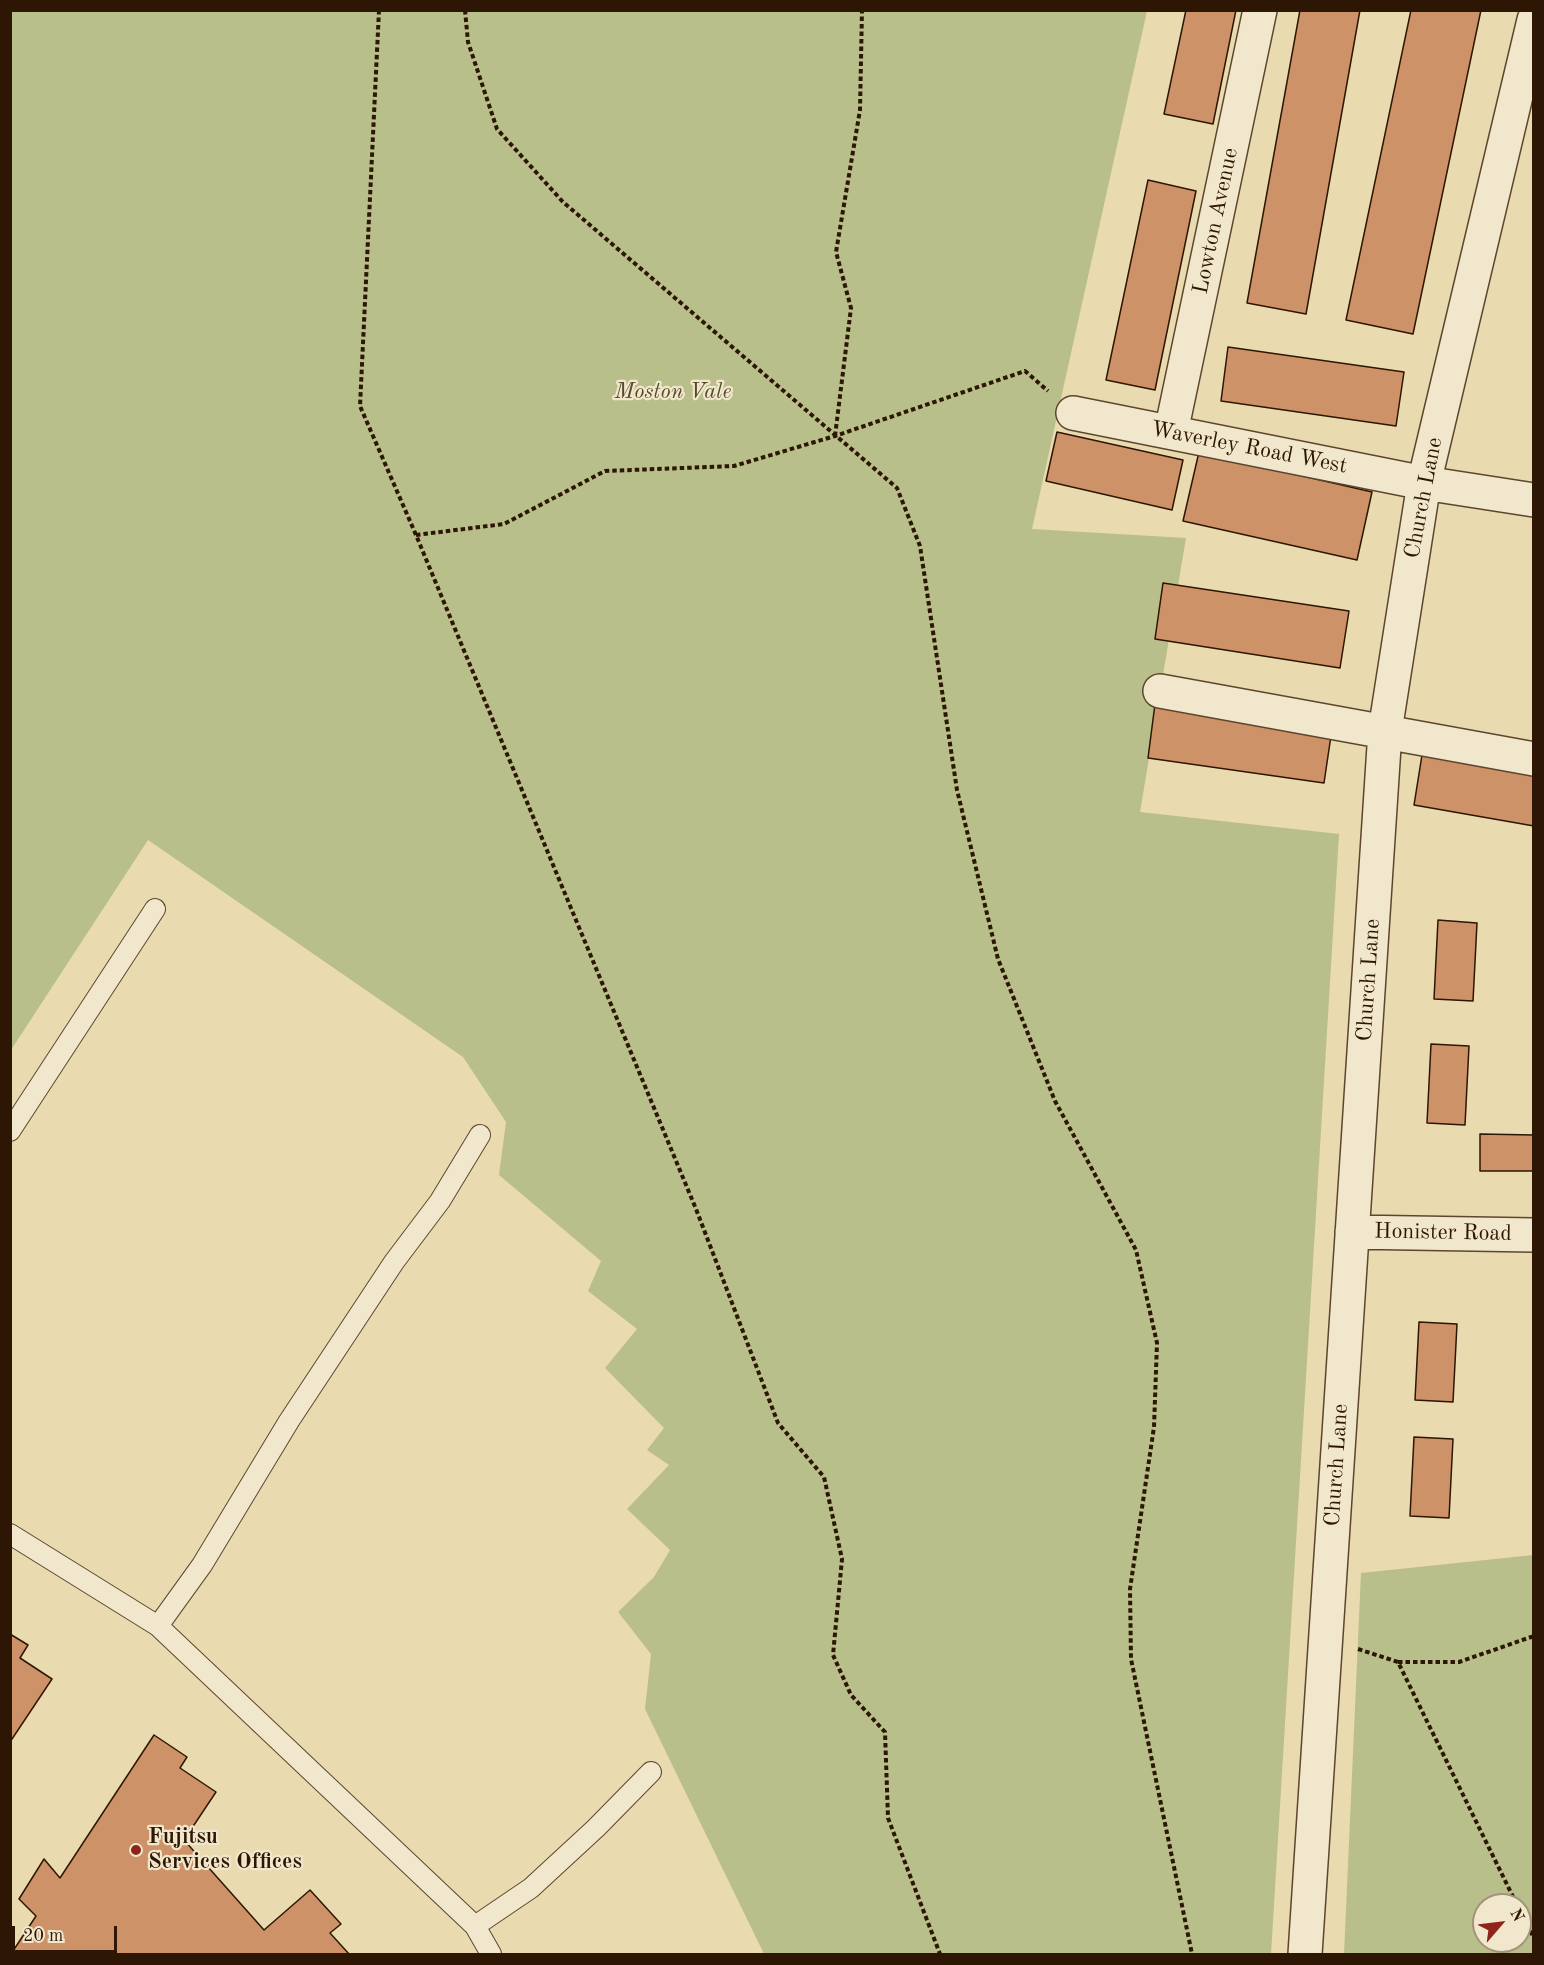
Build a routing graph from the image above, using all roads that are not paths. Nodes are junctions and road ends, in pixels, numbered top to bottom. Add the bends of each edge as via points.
1 (1260, 10) edge
2 (1533, 20) edge
3 (1073, 413) road end
4 (1171, 432) junction
5 (1424, 483) junction
6 (1533, 500) edge
7 (1160, 691) dead end
8 (1385, 731) junction
9 (1533, 759) edge
10 (155, 909) dead end
11 (10, 1131) edge
12 (480, 1135) dead end
13 (1352, 1232) junction
14 (1533, 1235) edge
15 (10, 1534) edge
16 (158, 1626) junction
17 (651, 1772) dead end
18 (475, 1926) junction
19 (491, 1954) edge
20 (1305, 1954) edge

1 - 4 street, Lowton Avenue
2 - 5 street, Church Lane
3 - 4 street, Waverley Road West
4 - 5 street, Waverley Road West
5 - 6 street, Waverley Road West
5 - 8 street, Church Lane
7 - 8 street
8 - 9 street
8 - 13 street, Church Lane
10 - 11 lane
12 - 16 lane via 440,1201 394,1262 289,1421 202,1566
13 - 14 street, Honister Road
13 - 20 street, Church Lane
15 - 16 lane
16 - 18 lane
17 - 18 lane via 531,1888
18 - 19 lane

